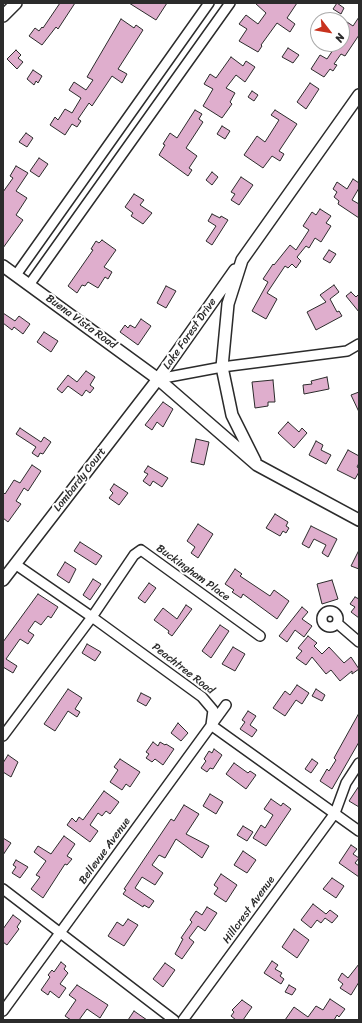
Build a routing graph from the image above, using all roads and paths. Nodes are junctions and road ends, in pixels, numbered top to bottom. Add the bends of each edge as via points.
1 (16, 3) edge
2 (209, 3) edge
3 (225, 5) edge
4 (3, 16) edge
5 (359, 95) edge
6 (115, 135) junction
7 (129, 145) junction
8 (242, 260) junction
9 (3, 266) edge
10 (16, 275) junction
11 (30, 285) junction
12 (359, 344) edge
13 (222, 367) junction
14 (158, 379) junction
15 (257, 465) junction
16 (359, 520) edge
17 (15, 564) junction
18 (3, 580) edge
19 (92, 617) junction
20 (336, 623) dead end
21 (260, 636) dead end
22 (359, 642) edge
23 (226, 705) dead end
24 (211, 725) junction
25 (3, 736) edge
26 (359, 763) edge
27 (335, 813) junction
28 (359, 831) edge
29 (3, 889) edge
30 (60, 933) junction
31 (3, 1011) edge
32 (174, 1020) edge
33 (183, 1020) edge

1 - 4 street
2 - 6 street
3 - 7 street
5 - 8 street, Lake Forest Drive
6 - 7 street
6 - 10 street
7 - 11 street
8 - 13 street, Lake Forest Drive via 228,304
8 - 14 street, Lake Forest Drive
9 - 10 street, Buena Vista Road
10 - 11 street, Buena Vista Road
11 - 14 street, Buena Vista Road
12 - 13 street via 347,351
13 - 14 street
13 - 15 street, Lake Forest Drive via 232,415
14 - 15 street, Lake Forest Drive
14 - 17 street, Lombardy Court
15 - 16 street, Lake Forest Drive
17 - 18 street, Lombardy Court
17 - 19 street, Peachtree Road
19 - 21 street, Buckingham Place via 134,555 141,550
19 - 24 street, Peachtree Road via 202,698 213,710
19 - 25 street
20 - 22 street
23 - 24 street, Bellevue Avenue
24 - 27 street
24 - 30 street, Bellevue Avenue
26 - 27 street, Hillcrest Avenue via 346,783
27 - 28 street
27 - 33 street, Hillcrest Avenue
29 - 30 street
30 - 31 street, Bellevue Avenue
30 - 32 street

